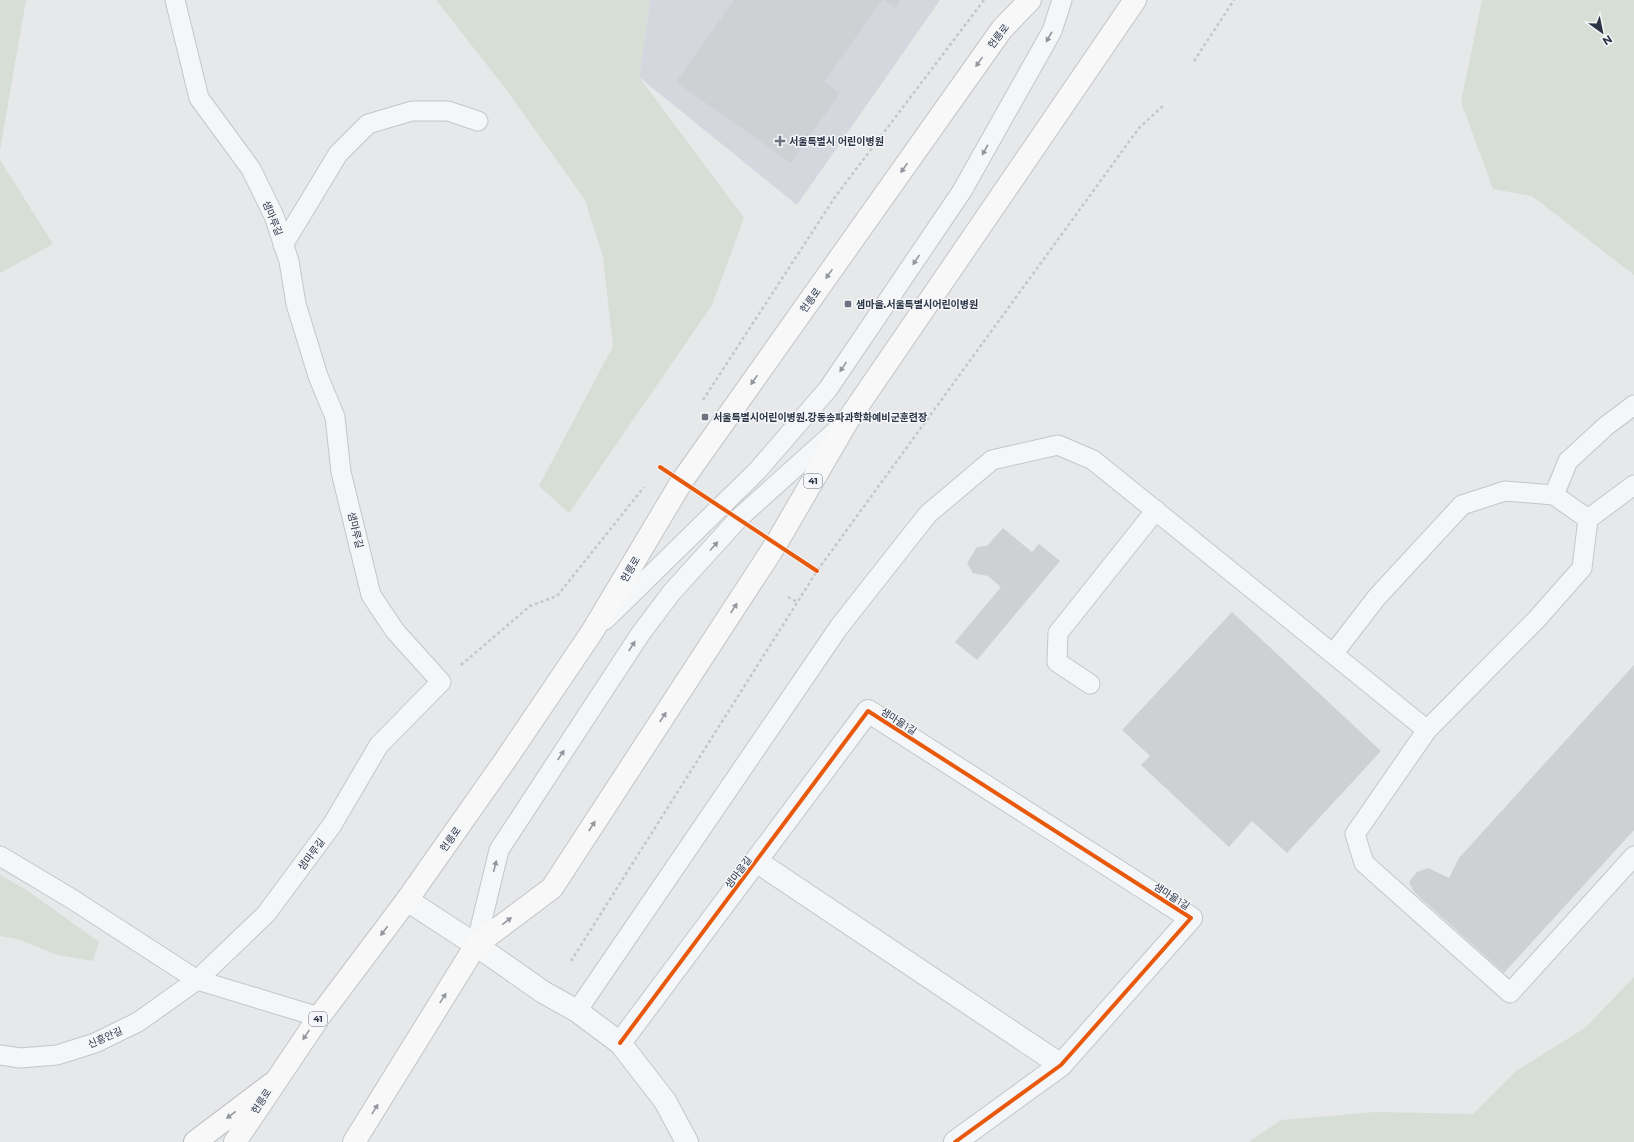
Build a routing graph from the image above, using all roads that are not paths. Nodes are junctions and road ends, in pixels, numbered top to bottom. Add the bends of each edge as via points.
1 (175, 0) edge
2 (1030, 0) edge
3 (1062, 0) edge
4 (1135, 0) edge
5 (478, 120) dead end
6 (283, 245) junction
7 (1634, 406) edge
8 (848, 420) junction
9 (1634, 485) edge
10 (1554, 495) junction
11 (1156, 510) junction
12 (1588, 519) junction
13 (592, 632) junction
14 (1333, 654) junction
15 (1090, 684) dead end
16 (868, 711) joint
17 (1427, 730) junction
18 (0, 856) edge
19 (1634, 856) edge
20 (756, 861) junction
21 (407, 900) junction
22 (476, 945) junction
23 (197, 980) junction
24 (577, 1011) junction
25 (319, 1016) junction
26 (620, 1043) junction
27 (0, 1055) edge
28 (1061, 1065) junction
29 (273, 1083) junction
30 (195, 1142) edge
31 (234, 1142) edge
32 (354, 1142) edge
33 (687, 1142) edge
34 (955, 1142) edge

1 - 6 lane, 샘마루길 via 199,98 251,169 274,216
2 -> 13 main road, 헌릉로 / 41 via 1002,29 682,481
3 -> 13 lane via 1052,31 962,191 828,389 757,471
4 - 8 main road, 41
5 - 6 lane via 448,111 412,112 368,124 338,154
6 - 23 lane, 샘마루길 via 289,261 296,304 318,376 335,417 341,472 371,595 395,631 441,682 380,746 332,825 266,914
7 - 10 lane via 1606,426 1568,461
22 -> 8 main road, 41 via 552,888 776,544
22 -> 8 lane via 499,850 640,633 672,592 739,518
9 - 12 lane
10 - 12 lane
10 - 14 lane via 1505,491 1462,505 1377,597
11 - 14 lane
11 - 15 lane via 1058,633 1057,662
11 - 24 lane via 1094,460 1058,445 992,460 928,514 839,627
12 - 17 lane via 1582,568 1536,620
13 - 21 main road, 헌릉로 / 41
14 - 17 lane
16 - 20 street, 샘마을길
16 - 28 street, 샘마을1길 via 1192,918
17 - 19 lane via 1355,834 1364,863 1510,994
18 - 23 lane
20 - 26 street, 샘마을길
20 - 28 street
21 - 22 street
21 -> 25 main road, 헌릉로 / 41
22 - 24 street via 543,992
32 -> 22 main road, 41
23 - 25 lane
23 - 27 lane, 신흥안길 via 138,1022 96,1043 57,1054 20,1058
24 - 26 street
25 -> 29 main road, 헌릉로 / 41
26 - 33 street via 665,1101
28 - 34 street, 샘마을1길
29 -> 30 main road
29 - 31 main road, 헌릉로 / 41

